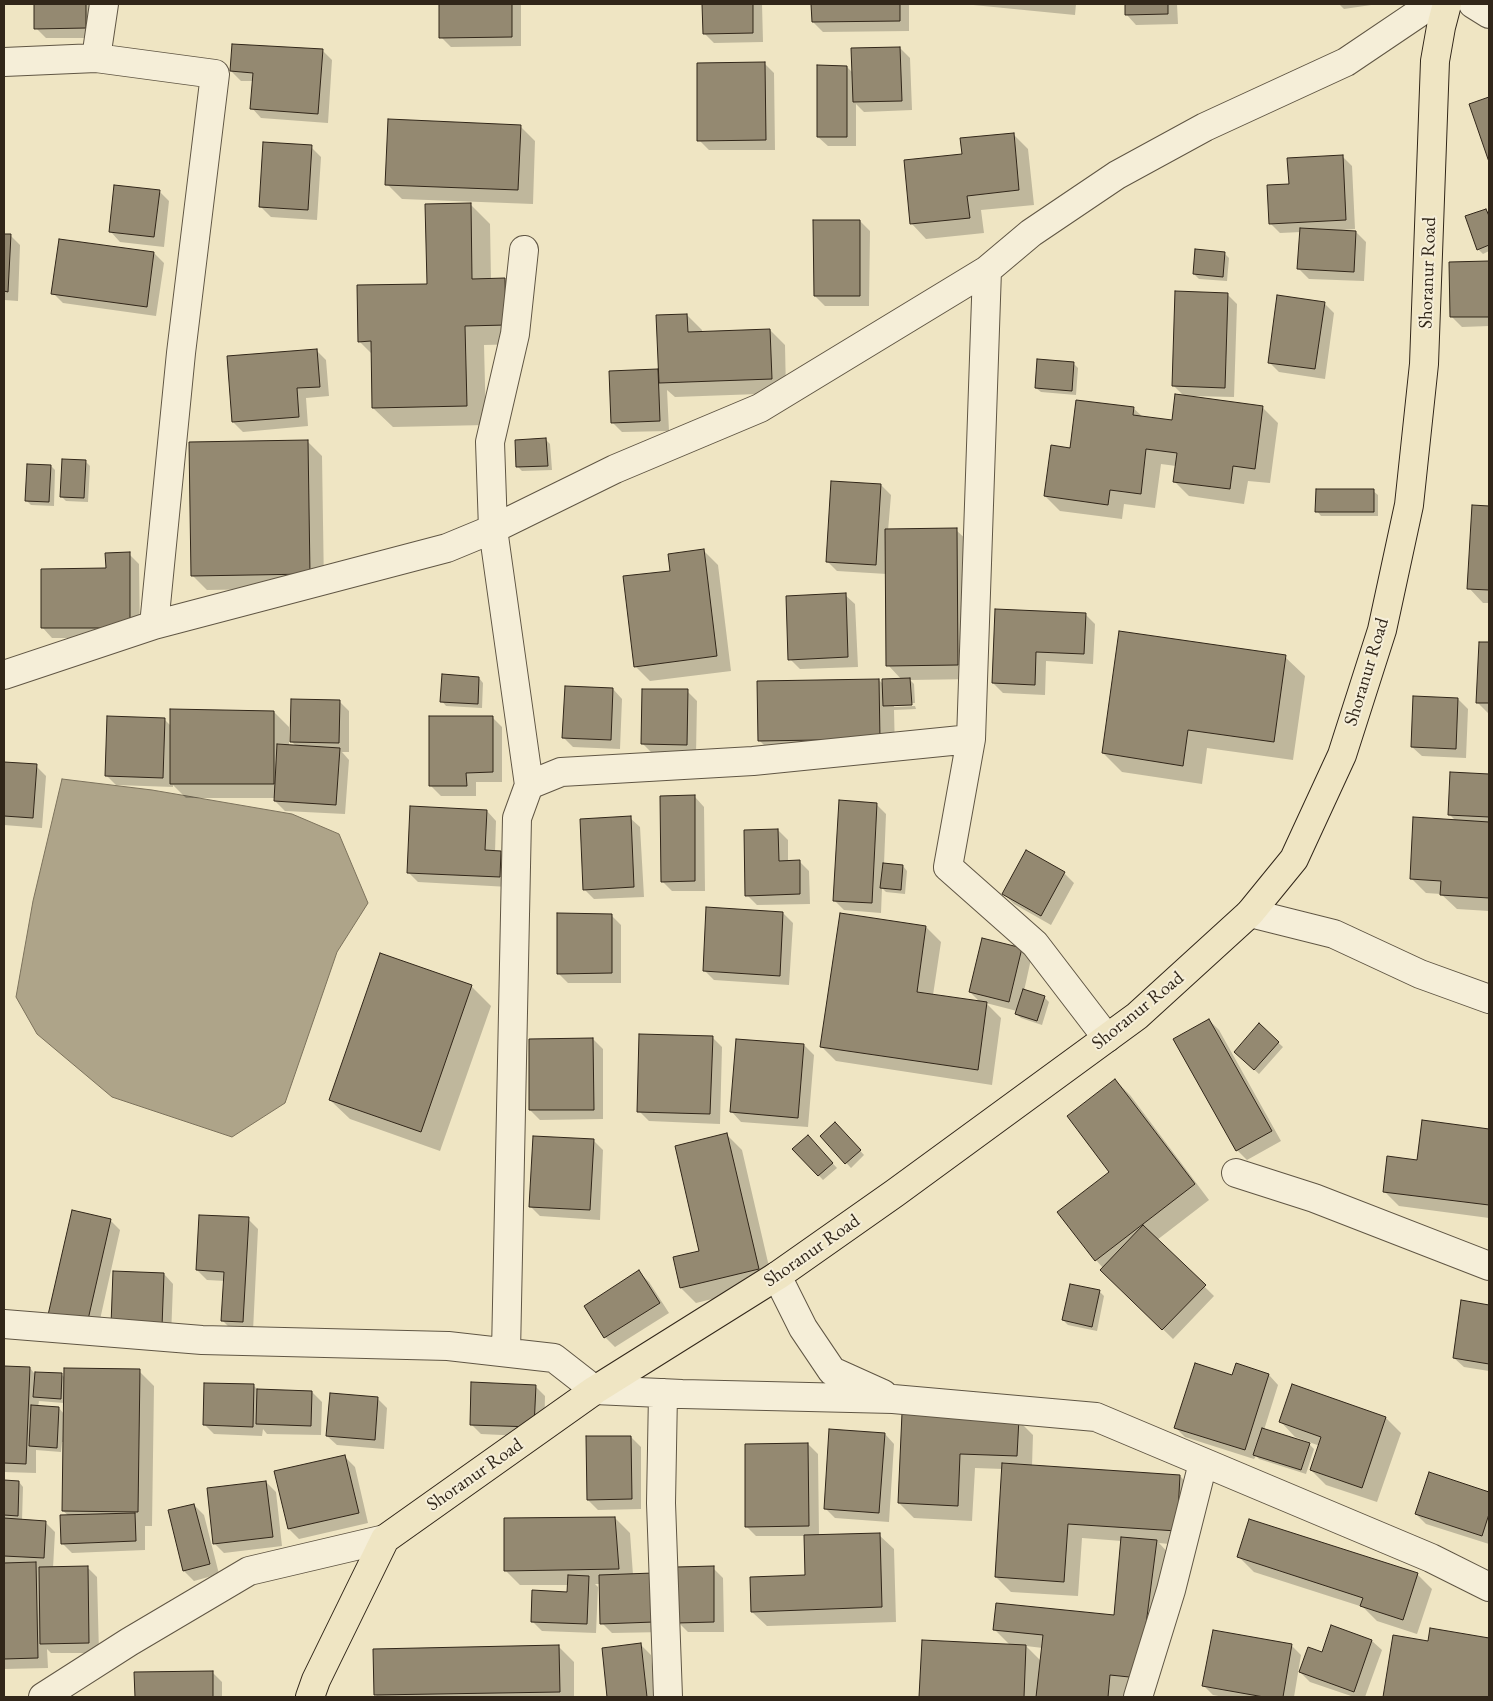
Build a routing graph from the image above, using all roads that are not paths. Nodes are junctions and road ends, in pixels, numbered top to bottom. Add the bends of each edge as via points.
1 (104, 4) edge
2 (1440, 12) edge
3 (96, 58) junction
4 (4, 62) edge
5 (524, 250) dead end
6 (987, 270) junction
7 (493, 529) junction
8 (154, 625) junction
9 (4, 675) edge
10 (971, 739) junction
11 (529, 786) junction
12 (1250, 914) junction
13 (1489, 999) edge
14 (1108, 1038) junction
15 (1236, 1172) dead end
16 (1489, 1266) edge
17 (777, 1276) junction
18 (4, 1324) edge
19 (506, 1352) junction
20 (596, 1390) junction
21 (663, 1393) junction
22 (894, 1398) junction
23 (1203, 1462) junction
24 (384, 1539) junction
25 (1489, 1587) edge
26 (51, 1695) edge
27 (310, 1697) edge
28 (668, 1697) edge
29 (1138, 1697) edge

1 - 3 street
2 - 6 street via 1346,62 1205,127 1116,175 1031,232
2 - 12 main road, Shoranur Road via 1435,61 1424,364 1403,534 1382,630 1342,755 1294,859
3 - 4 street
3 - 8 street via 215,74 181,353
5 - 7 street via 515,334 490,442
6 - 7 street via 760,408 614,469
6 - 10 street
7 - 8 street via 447,548
7 - 11 street
8 - 9 street
10 - 11 street via 753,761 561,772
10 - 14 street via 948,867 1035,944
11 - 19 street via 517,818
12 - 13 street via 1334,934 1420,974
12 - 14 main road, Shoranur Road via 1137,1016
14 - 17 main road, Shoranur Road
15 - 16 street via 1314,1198
17 - 20 main road, Shoranur Road
17 - 22 street via 803,1328 832,1371
18 - 19 street via 202,1340 448,1346
19 - 20 street via 554,1358
20 - 21 street
20 - 24 main road, Shoranur Road
21 - 22 street
21 - 28 street via 661,1503
22 - 23 street via 1096,1418
23 - 25 street via 1431,1558
23 - 29 street via 1171,1590
24 - 26 street via 249,1571 129,1642
24 - 27 main road, Shoranur Road

